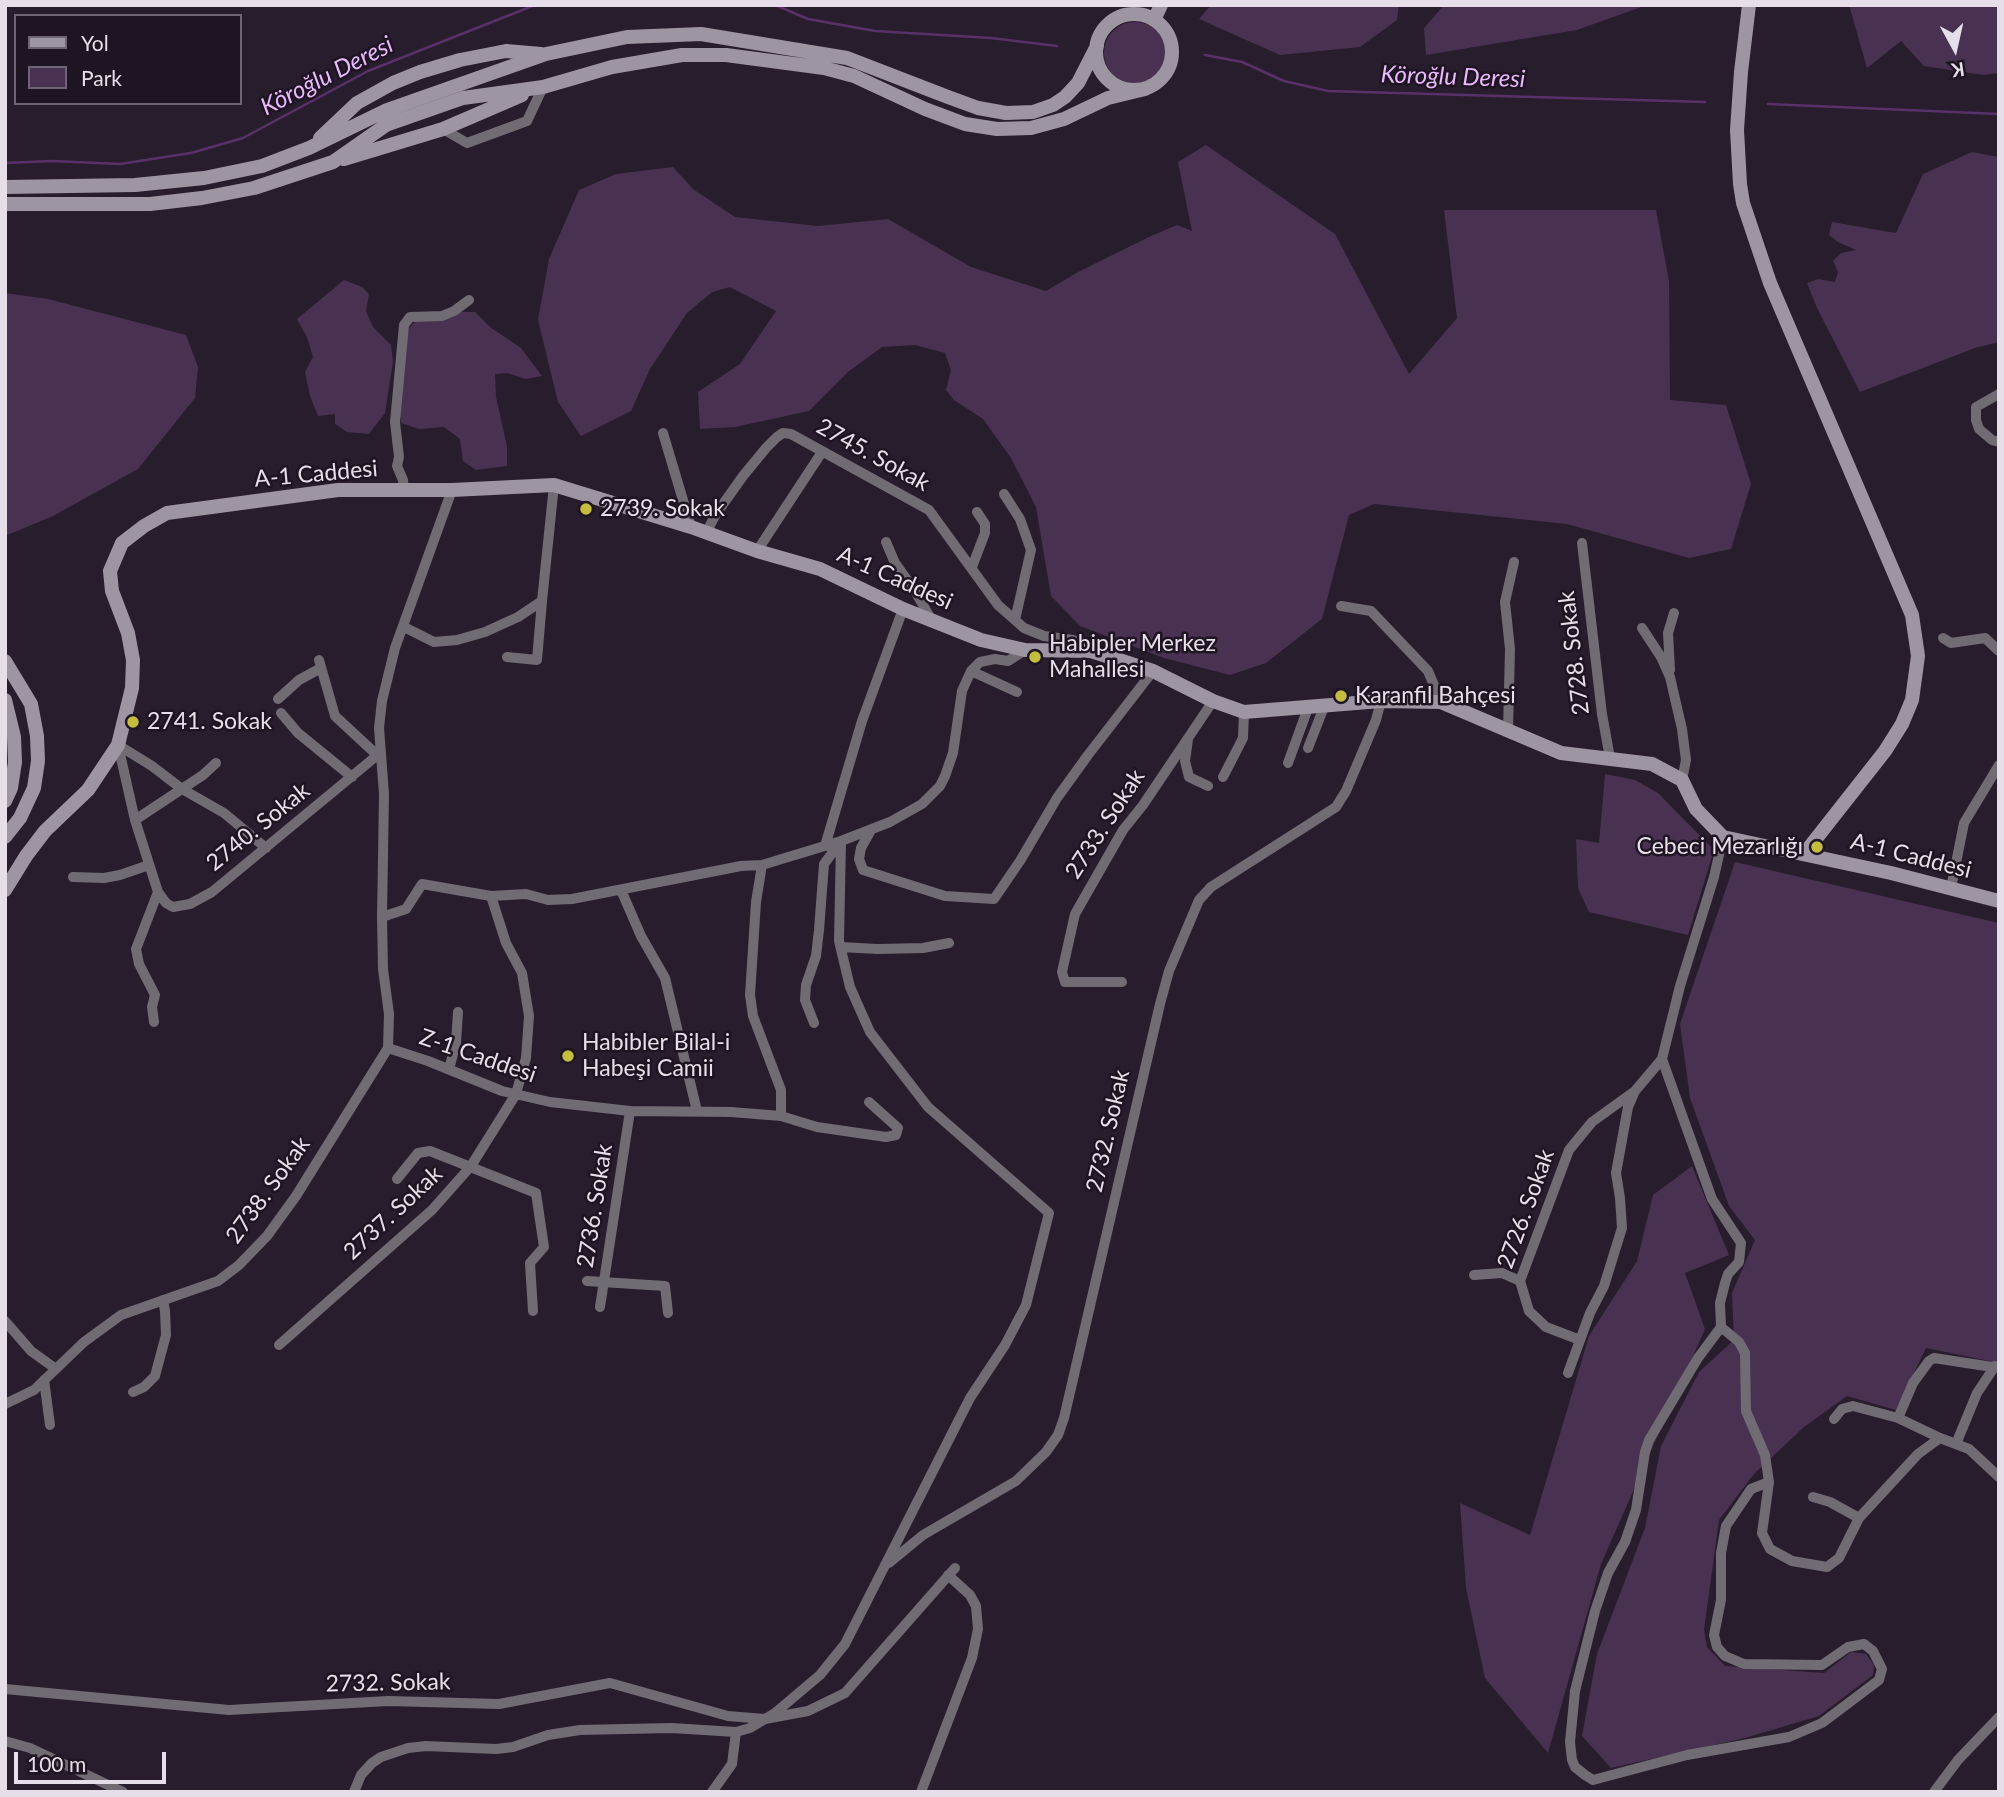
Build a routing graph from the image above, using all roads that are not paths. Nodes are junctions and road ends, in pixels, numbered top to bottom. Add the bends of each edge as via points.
1 (1161, 5) edge
2 (1749, 5) edge
3 (1154, 20) junction
4 (1097, 46) junction
5 (546, 54) junction
6 (543, 87) junction
7 (1145, 89) junction
8 (443, 129) junction
9 (309, 148) junction
10 (333, 162) junction
11 (5, 187) edge
12 (5, 204) edge
13 (469, 300) dead end
14 (1999, 394) edge
15 (663, 433) dead end
16 (1999, 442) edge
17 (822, 452) junction
18 (554, 485) junction
19 (452, 490) junction
20 (404, 491) junction
21 (1004, 494) dead end
22 (977, 512) dead end
23 (691, 527) junction
24 (706, 533) junction
25 (886, 542) dead end
26 (1582, 543) dead end
27 (757, 551) junction
28 (1514, 562) dead end
29 (972, 568) junction
30 (542, 601) junction
31 (1341, 606) dead end
32 (903, 609) junction
33 (1674, 613) dead end
34 (931, 619) junction
35 (1015, 620) junction
36 (404, 626) junction
37 (1642, 628) dead end
38 (1943, 638) dead end
39 (1025, 650) junction
40 (1091, 651) junction
41 (1999, 651) edge
42 (507, 657) dead end
43 (5, 661) edge
44 (971, 671) junction
45 (1153, 671) junction
46 (1670, 677) junction
47 (1017, 692) dead end
48 (278, 699) dead end
49 (5, 700) edge
50 (1213, 701) junction
51 (1381, 701) junction
52 (1441, 702) junction
53 (1324, 707) junction
54 (1308, 708) junction
55 (1244, 712) junction
56 (281, 713) dead end
57 (1508, 730) junction
58 (1188, 736) junction
59 (118, 745) junction
60 (1308, 748) dead end
61 (378, 753) junction
62 (1610, 758) junction
63 (216, 762) dead end
64 (1288, 763) dead end
65 (1999, 765) edge
66 (352, 777) junction
67 (1223, 777) dead end
68 (1682, 780) junction
69 (1208, 786) dead end
70 (182, 789) junction
71 (5, 801) edge
72 (135, 820) junction
73 (871, 830) junction
74 (5, 836) edge
75 (1723, 837) junction
76 (841, 841) junction
77 (825, 846) junction
78 (265, 848) junction
79 (1804, 854) junction
80 (149, 864) junction
81 (762, 865) junction
82 (73, 877) dead end
83 (1951, 888) junction
84 (5, 890) edge
85 (621, 890) junction
86 (158, 892) junction
87 (491, 896) junction
88 (1999, 901) edge
89 (382, 918) junction
90 (949, 943) dead end
91 (841, 947) junction
92 (1122, 982) dead end
93 (458, 1012) dead end
94 (153, 1022) dead end
95 (814, 1023) dead end
96 (388, 1048) junction
97 (1662, 1059) junction
98 (449, 1069) junction
99 (1635, 1091) junction
100 (516, 1094) junction
101 (869, 1102) dead end
102 (630, 1111) junction
103 (696, 1111) junction
104 (781, 1116) junction
105 (471, 1166) junction
106 (397, 1179) dead end
107 (1474, 1275) dead end
108 (587, 1281) dead end
109 (1520, 1281) junction
110 (604, 1283) junction
111 (163, 1300) junction
112 (600, 1307) dead end
113 (533, 1311) dead end
114 (668, 1313) dead end
115 (5, 1321) edge
116 (1721, 1327) junction
117 (1580, 1340) junction
118 (279, 1345) dead end
119 (1997, 1367) edge
120 (56, 1369) junction
121 (1568, 1373) dead end
122 (44, 1380) junction
123 (133, 1392) dead end
124 (5, 1404) edge
125 (1898, 1418) junction
126 (1835, 1419) dead end
127 (50, 1425) dead end
128 (1940, 1438) junction
129 (1956, 1444) junction
130 (1999, 1477) edge
131 (1769, 1482) junction
132 (1813, 1497) dead end
133 (1859, 1518) junction
134 (884, 1568) junction
135 (5, 1689) edge
136 (1999, 1717) edge
137 (765, 1719) junction
138 (736, 1732) junction
139 (5, 1741) edge
140 (123, 1792) edge
141 (354, 1792) edge
142 (712, 1792) edge
143 (921, 1792) edge
144 (1934, 1792) edge

1 - 3 main road
2 - 79 main road via 1737,130 1743,203 1770,283 1912,615 1918,656 1912,700 1902,724
3 - 4 main road via 1142,15 1118,18 1100,35
3 - 7 main road via 1170,38 1171,62 1166,74
4 - 5 main road via 1078,83 1065,97 1033,111 1006,113 947,97 847,58 701,34 627,37
4 - 7 main road via 1101,71 1109,81 1120,88
5 - 9 main road via 387,110
5 - 9 main road via 506,51 420,72 357,103
6 - 7 main road via 612,67 682,55 726,55 854,76 955,120 997,130 1031,128 1064,119
6 - 8 main road
6 - 8 street via 527,121 467,143
6 - 10 main road via 463,98 386,125
8 - 10 main road
9 - 11 main road via 262,166 204,178 135,185
10 - 12 main road via 254,188 202,198 150,204
13 - 20 street via 442,316 410,317 404,325 394,422
14 - 16 street via 1976,407 1979,429
15 - 23 street
17 - 24 street, 2745. Sokak via 790,435 777,437 743,476
17 - 27 street
17 - 29 street, 2745. Sokak via 929,510
18 - 19 main road, A-1 Caddesi
18 - 23 main road, A-1 Caddesi
18 - 30 street
19 - 20 main road, A-1 Caddesi
19 - 36 street, Z-1 Caddesi
20 - 59 main road, A-1 Caddesi via 338,490 167,513 122,542 110,571 133,660 132,688
21 - 35 street via 1020,519 1031,550
22 - 29 street via 985,533
23 - 24 main road, A-1 Caddesi
24 - 27 main road, A-1 Caddesi
25 - 34 street
26 - 62 street, 2728. Sokak
27 - 32 main road, A-1 Caddesi via 820,569
28 - 57 street via 1506,602
29 - 35 street, 2745. Sokak via 998,605
30 - 36 street via 518,617 457,640 434,642
30 - 42 street via 537,660
31 - 52 street via 1371,611 1428,671
32 - 34 main road, A-1 Caddesi
32 - 77 street via 862,721
33 - 46 street via 1668,633
34 - 39 main road, A-1 Caddesi via 981,640
35 - 40 street, 2745. Sokak via 1024,628 1073,640
36 - 61 street, Z-1 Caddesi via 382,701
37 - 46 street
38 - 41 street via 1951,643 1985,638
39 - 40 main road, A-1 Caddesi
39 - 44 street via 1008,662 980,662
40 - 45 main road, A-1 Caddesi
43 - 74 main road via 31,704 38,761 34,788 20,818
44 - 47 street
44 - 73 street via 962,691 953,753 940,786 912,811
45 - 50 main road, A-1 Caddesi
45 - 73 street via 1088,755 994,899 945,896 863,870 861,848
46 - 68 street via 1684,749
48 - 61 street via 320,664 335,716
49 - 71 main road via 15,762
50 - 55 main road, A-1 Caddesi
50 - 58 street, 2733. Sokak
51 - 52 main road, A-1 Caddesi
51 - 53 main road, A-1 Caddesi
51 - 134 street, 2732. Sokak via 1336,807 1221,880 1199,900 1160,1004 1058,1435 1016,1481 922,1535
52 - 57 main road, A-1 Caddesi
53 - 54 main road, A-1 Caddesi
53 - 60 street
54 - 55 main road, A-1 Caddesi
54 - 64 street
55 - 67 street via 1243,738
56 - 66 street
57 - 62 main road, A-1 Caddesi via 1561,753
58 - 69 street via 1185,761 1189,777
58 - 92 street, 2733. Sokak via 1079,904 1066,950 1065,982
59 - 70 street
59 - 72 street
59 - 84 main road, A-1 Caddesi via 88,790 45,831
61 - 66 street, 2740. Sokak
61 - 89 street, Z-1 Caddesi via 384,794
62 - 68 main road, A-1 Caddesi via 1652,764
63 - 70 street
65 - 83 street via 1964,822
66 - 78 street, 2740. Sokak
68 - 75 main road via 1696,809
70 - 72 street
70 - 78 street via 224,813
72 - 80 street
73 - 76 street
75 - 79 main road, A-1 Caddesi
75 - 97 street, 2726. Sokak
76 - 77 street
76 - 91 street
76 - 95 street via 824,864 820,930 806,985 805,1000
77 - 81 street
78 - 86 street, 2740. Sokak via 212,892 190,904 173,907
79 - 83 main road, A-1 Caddesi
80 - 82 street via 104,878
80 - 86 street
81 - 85 street
81 - 104 street via 750,995 753,1016 781,1090
83 - 88 main road, A-1 Caddesi
85 - 87 street via 572,899
85 - 103 street via 665,978
86 - 94 street via 136,949 155,995
87 - 89 street via 422,884 406,909
87 - 100 street, 2737. Sokak via 506,943 522,973 529,1016 526,1058
89 - 96 street, Z-1 Caddesi
90 - 91 street via 912,948
91 - 134 street, 2732. Sokak via 849,987 870,1032 928,1107 1049,1213 1026,1306 970,1398
93 - 98 street
96 - 98 street, Z-1 Caddesi
96 - 111 street, 2738. Sokak via 267,1236 218,1281
97 - 99 street, 2726. Sokak
97 - 116 street via 1712,1199 1741,1243 1739,1262 1728,1273 1720,1303
98 - 100 street, Z-1 Caddesi
99 - 109 street, 2726. Sokak via 1592,1122 1569,1150
99 - 117 street, 2726. Sokak via 1616,1172 1622,1228 1604,1286
100 - 102 street, Z-1 Caddesi
100 - 105 street, 2737. Sokak
101 - 104 street, Z-1 Caddesi via 898,1128 896,1135 817,1127
102 - 103 street, Z-1 Caddesi
102 - 110 street, 2736. Sokak
103 - 104 street, Z-1 Caddesi
105 - 106 street via 424,1150
105 - 113 street via 536,1193 544,1247 530,1264
105 - 118 street, 2737. Sokak via 432,1210
107 - 109 street via 1502,1273
108 - 110 street
109 - 117 street, 2726. Sokak via 1529,1311 1546,1327
110 - 112 street, 2736. Sokak
110 - 114 street via 665,1286
111 - 120 street, 2738. Sokak via 121,1315
111 - 123 street via 166,1335 155,1376
115 - 120 street
116 - 131 street via 1745,1353 1746,1411 1765,1455
116 - 131 street via 1649,1440 1636,1510 1595,1611 1575,1691 1570,1742 1575,1766 1593,1780 1687,1755 1789,1737 1822,1723 1879,1680 1882,1669 1864,1644 1848,1647 1822,1665 1744,1664 1717,1647 1714,1635 1726,1526 1751,1489
117 - 121 street, 2726. Sokak
119 - 125 street via 1934,1357 1913,1383
119 - 129 street via 1977,1393
120 - 122 street, 2738. Sokak
122 - 124 street, 2738. Sokak
122 - 127 street
125 - 126 street via 1853,1406 1842,1409
125 - 128 street
128 - 129 street
128 - 133 street
129 - 130 street via 1969,1449
131 - 133 street via 1762,1533 1770,1549 1793,1561 1827,1567 1839,1558
132 - 133 street
134 - 137 street, 2732. Sokak via 845,1644 810,1684
135 - 137 street, 2732. Sokak via 229,1710 388,1701 499,1704 610,1683 728,1716
136 - 144 street
137 - 138 street, 2732. Sokak
137 - 143 street, 2732. Sokak via 808,1711 845,1693 951,1572 970,1595 978,1629
138 - 141 street, 2732. Sokak via 580,1730 496,1749 408,1748 372,1763
138 - 142 street via 732,1764
139 - 140 street

